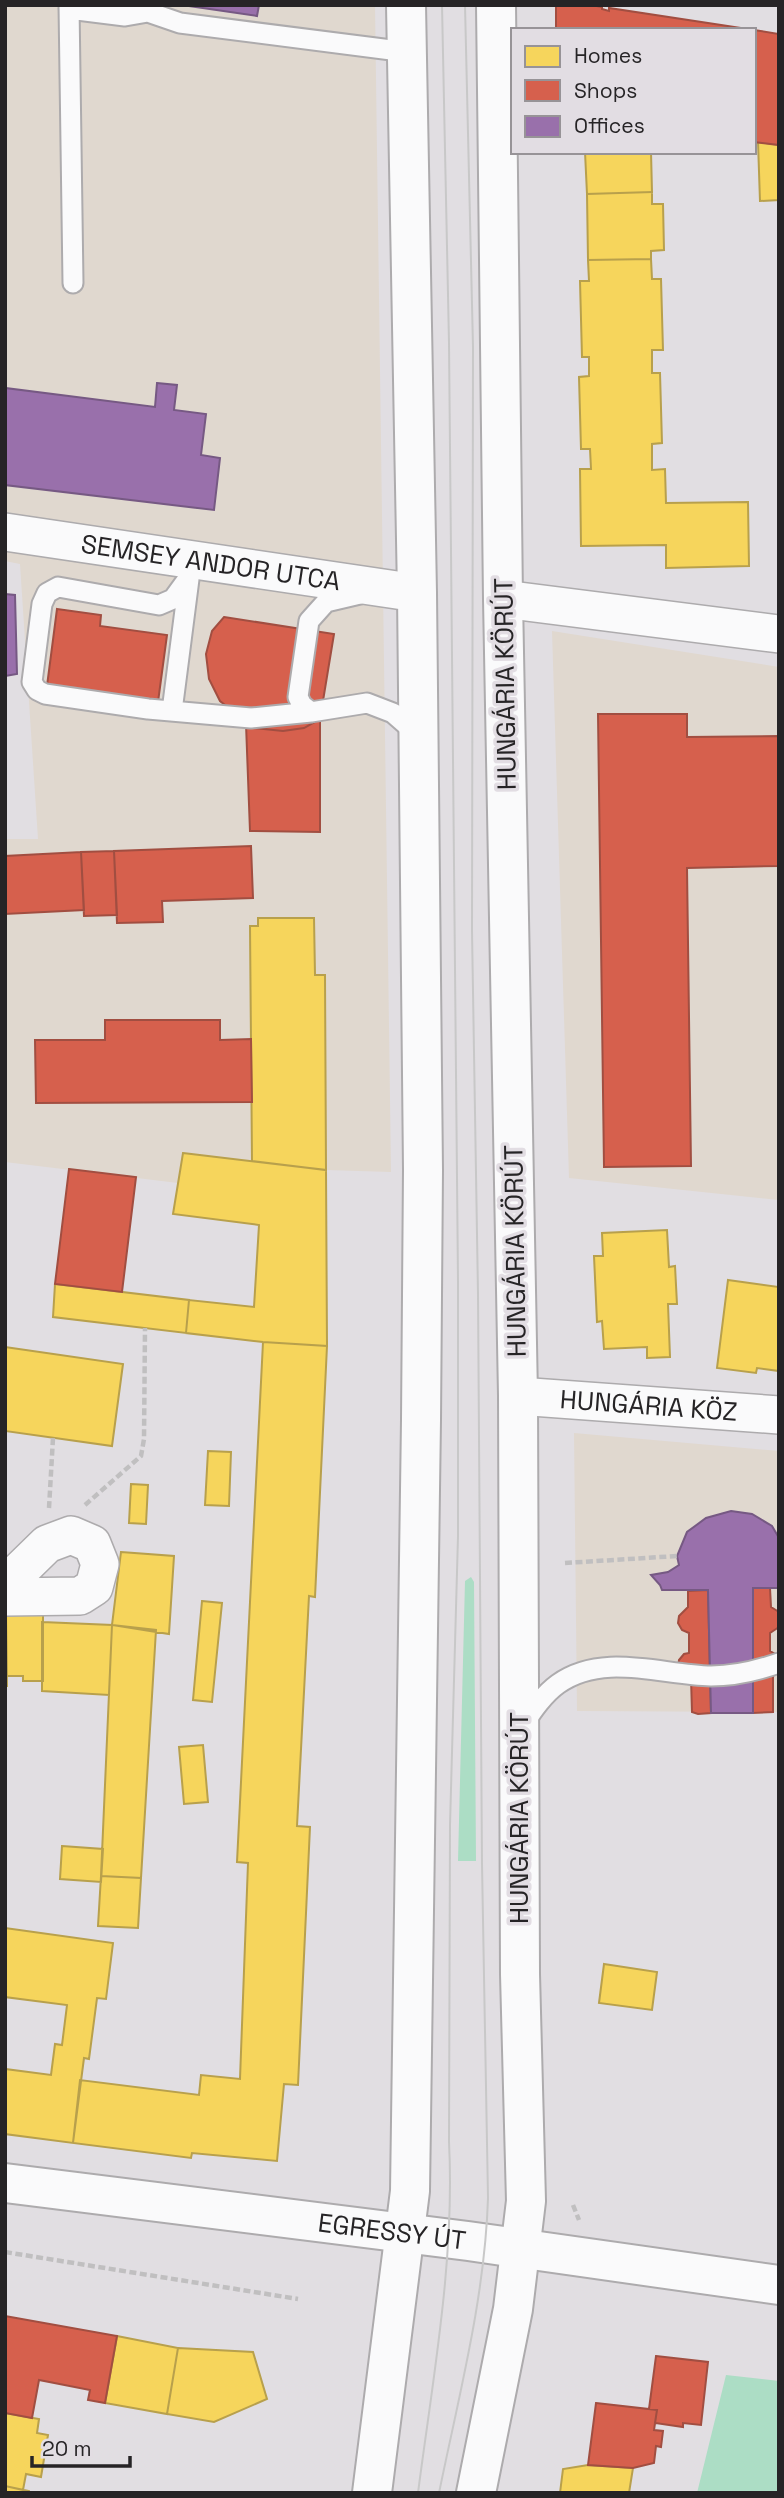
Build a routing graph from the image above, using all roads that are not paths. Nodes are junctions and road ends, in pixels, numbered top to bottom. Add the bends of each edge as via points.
1 (407, 5) edge
2 (496, 5) edge
3 (69, 7) edge
4 (407, 52) junction
5 (73, 283) dead end
6 (5, 532) edge
7 (195, 569) junction
8 (400, 591) junction
9 (503, 599) junction
10 (779, 634) edge
11 (172, 711) junction
12 (310, 712) junction
13 (418, 735) junction
14 (518, 1396) junction
15 (779, 1415) edge
16 (5, 1585) edge
17 (5, 1597) edge
18 (779, 1663) edge
19 (519, 1731) junction
20 (5, 2183) edge
21 (405, 2233) junction
22 (522, 2248) junction
23 (779, 2285) edge
24 (372, 2493) edge
25 (476, 2493) edge

1 - 4 main road
2 - 9 main road, HUNGÁRIA KÖRÚT
3 - 4 lane via 125,16 148,12 180,23
3 - 5 lane
4 - 8 main road
6 - 7 street, SEMSEY ANDOR UTCA
7 - 8 street, SEMSEY ANDOR UTCA
7 - 11 lane
7 - 11 lane via 173,599 159,605 58,587 47,593 42,604 32,682 37,690
8 - 12 lane via 326,602 309,621 298,697
8 - 13 main road
9 - 10 street
9 - 14 main road, HUNGÁRIA KÖRÚT
11 - 12 lane via 251,718
12 - 13 lane via 367,703 393,713
13 - 21 main road via 421,1420 410,2191
14 - 15 street, HUNGÁRIA KÖZ
14 - 19 main road, HUNGÁRIA KÖRÚT
16 - 17 street via 47,1544 71,1535 92,1544 100,1564 94,1587 80,1596
18 - 19 lane via 753,1672 710,1675 592,1669 559,1683
19 - 22 main road, HUNGÁRIA KÖRÚT via 526,2201
20 - 21 main road, EGRESSY ÚT
21 - 22 main road, EGRESSY ÚT
21 - 24 main road
22 - 23 main road, EGRESSY ÚT
22 - 25 main road, HUNGÁRIA KÖRÚT

